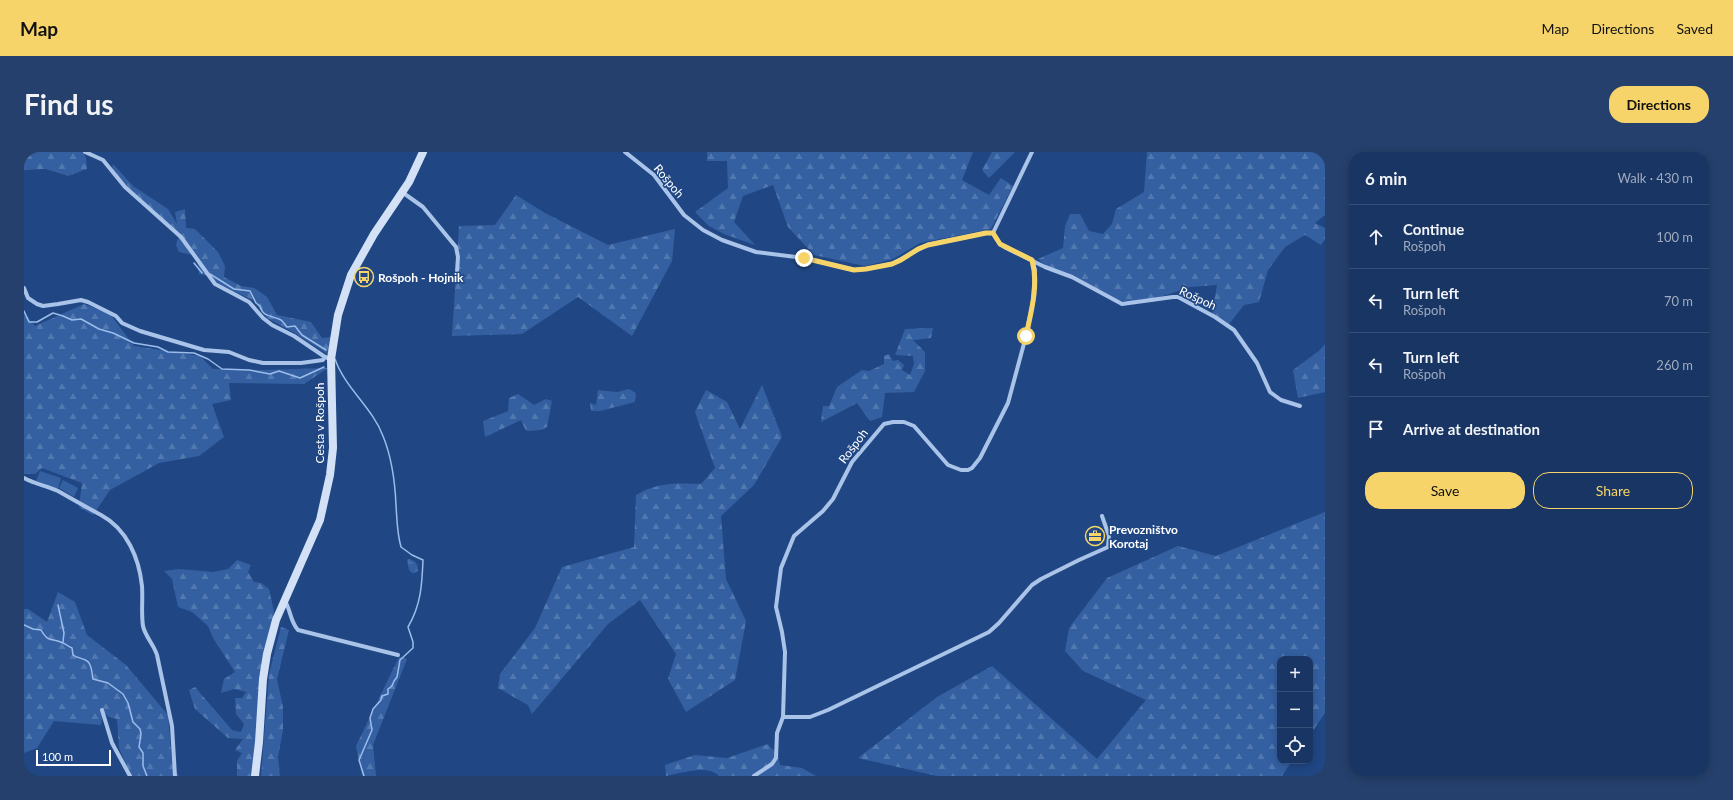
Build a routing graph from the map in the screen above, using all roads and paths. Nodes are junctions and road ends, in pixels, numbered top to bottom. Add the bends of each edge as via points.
1 (85, 152) edge
2 (423, 152) edge
3 (625, 152) edge
4 (1032, 152) edge
5 (402, 191) junction
6 (993, 233) junction
7 (1032, 260) junction
8 (457, 272) dead end
9 (24, 288) edge
10 (328, 358) junction
11 (1300, 406) dead end
12 (24, 478) edge
13 (1102, 516) dead end
14 (285, 601) junction
15 (398, 655) dead end
16 (102, 710) dead end
17 (783, 718) junction
18 (130, 776) edge
19 (175, 776) edge
20 (255, 776) edge
21 (754, 776) edge

1 - 10 street via 103,160 125,187 180,237 215,284 249,302 272,325
2 - 5 street, Cesta v Rošpoh
3 - 6 street, Rošpoh via 654,175 684,215 703,230 756,252 804,258 854,270 892,264 928,245
4 - 6 street
5 - 8 street via 423,207 456,247
5 - 10 street, Cesta v Rošpoh via 351,275
6 - 7 street, Rošpoh via 1000,244
7 - 11 street, Rošpoh via 1072,277 1122,304 1178,297 1198,307 1234,330 1257,363 1270,392 1281,400
7 - 17 street, Rošpoh via 1035,279 1033,301 1008,403 980,458 972,468 961,470 948,465 914,426 904,422 884,424 852,462 833,499 794,536 781,568 776,607 785,652
9 - 10 street via 28,298 37,304 43,306 76,301 88,302 140,332 204,350 229,352 263,363 301,363
10 - 14 street, Cesta v Rošpoh via 333,448 326,495 314,534
12 - 19 street via 56,491 101,515 121,532 134,550 142,586 144,632 158,656 172,726
13 - 17 street via 1108,536 1108,547 1037,582 989,632 828,710 810,717
14 - 15 street via 291,620 298,630
14 - 20 street, Cesta v Rošpoh via 276,620 267,654
16 - 18 street via 112,743
17 - 21 street, Rošpoh via 777,733 776,758 772,764

